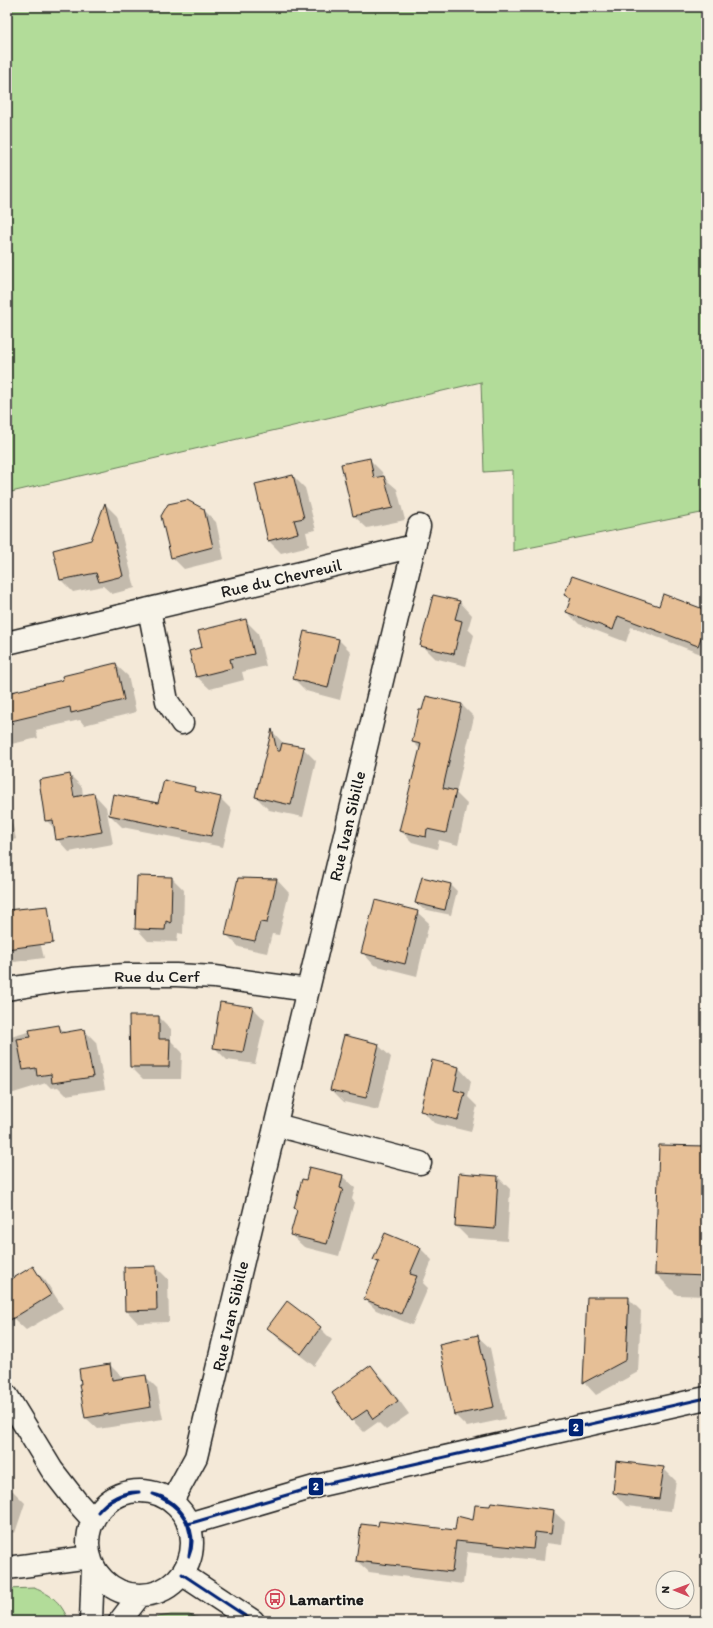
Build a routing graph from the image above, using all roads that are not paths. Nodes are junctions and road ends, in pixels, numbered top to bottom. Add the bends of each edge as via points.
1 (416, 536) joint
2 (149, 609) junction
3 (7, 643) edge
4 (182, 723) dead end
5 (7, 989) edge
6 (308, 990) junction
7 (276, 1126) junction
8 (420, 1163) dead end
9 (7, 1396) edge
10 (706, 1398) edge
11 (172, 1501) junction
12 (93, 1520) junction
13 (188, 1524) junction
14 (91, 1561) junction
15 (7, 1568) edge
16 (182, 1574) junction
17 (140, 1595) junction
18 (92, 1621) edge
19 (120, 1621) edge
20 (253, 1621) edge

1 - 2 street, Rue du Chevreuil
1 - 6 street, Rue Ivan Sibille
2 - 3 street, Rue du Chevreuil
2 - 4 street via 167,701
5 - 6 street, Rue du Cerf via 72,979 176,975 216,977
6 - 7 street, Rue Ivan Sibille
7 - 8 street
7 - 11 street, Rue Ivan Sibille via 196,1457
9 - 12 street via 52,1470
10 - 13 street via 321,1485
11 - 12 street via 143,1490 128,1492 101,1507
11 - 13 street
12 - 14 street via 88,1544
13 - 16 street via 191,1550
14 - 15 street
14 - 17 street via 101,1577 113,1587 126,1593
14 - 18 street
16 - 17 street via 163,1589
16 - 20 street
17 - 19 street

